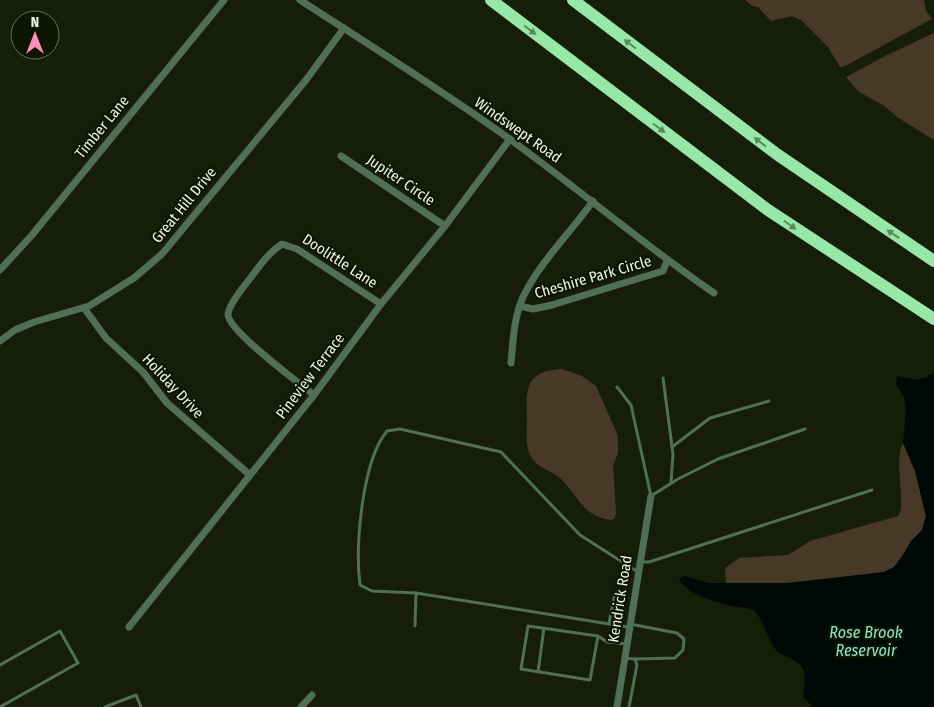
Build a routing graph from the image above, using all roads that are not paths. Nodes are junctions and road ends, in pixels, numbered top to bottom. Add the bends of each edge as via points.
1 (224, 0) edge
2 (300, 0) edge
3 (491, 0) edge
4 (573, 0) edge
5 (344, 28) junction
6 (510, 139) junction
7 (342, 156) dead end
8 (593, 201) junction
9 (445, 226) junction
10 (667, 261) junction
11 (934, 261) edge
12 (0, 270) edge
13 (714, 293) dead end
14 (381, 304) junction
15 (520, 306) junction
16 (84, 308) junction
17 (934, 320) edge
18 (0, 341) edge
19 (511, 363) dead end
20 (663, 378) dead end
21 (617, 387) dead end
22 (314, 395) junction
23 (769, 401) dead end
24 (805, 429) dead end
25 (672, 447) junction
26 (250, 475) junction
27 (670, 484) junction
28 (872, 490) dead end
29 (651, 496) junction
30 (640, 562) junction
31 (639, 572) junction
32 (416, 592) junction
33 (614, 593) dead end
34 (609, 623) junction
35 (629, 625) junction
36 (415, 626) dead end
37 (129, 627) dead end
38 (544, 628) junction
39 (598, 636) junction
40 (627, 644) junction
41 (625, 658) junction
42 (635, 659) junction
43 (0, 665) edge
44 (538, 672) junction
45 (312, 695) dead end
46 (0, 707) edge
47 (105, 707) edge
48 (141, 707) edge
49 (301, 707) edge
50 (617, 707) edge
51 (630, 707) edge

1 - 12 street, Timber Lane
2 - 5 street, Windswept Road
3 -> 17 highway via 768,210
11 -> 4 highway via 778,155
5 - 6 street, Windswept Road
5 - 16 street, Great Hill Drive via 306,80 162,254 134,278
6 - 8 street, Windswept Road
6 - 9 street, Pineview Terrace
7 - 9 street, Jupiter Circle
8 - 10 street, Windswept Road
8 - 15 street, Cheshire Park Circle via 536,276
9 - 14 street, Pineview Terrace
10 - 13 street, Windswept Road
10 - 15 street, Cheshire Park Circle via 663,271 572,299 533,310
14 - 22 street, Pineview Terrace
14 - 22 street, Doolittle Lane via 297,249 282,244 244,287 228,311 228,318 246,341
15 - 19 street, Cheshire Park Circle
16 - 18 street, Great Hill Drive via 34,322
16 - 26 street, Holiday Drive via 106,338 142,372 167,403
20 - 25 lane
21 - 29 lane via 631,405
22 - 26 street, Pineview Terrace
23 - 25 lane via 710,418
24 - 27 lane via 718,459
25 - 27 lane
26 - 37 street, Pineview Terrace
27 - 29 lane
28 - 30 lane
29 - 30 street, Kendrick Road
30 - 31 street, Kendrick Road
31 - 32 lane via 580,535 501,452 400,429 387,431 379,441 366,480 358,563 360,584 372,591
31 - 35 street, Kendrick Road
32 - 34 lane
32 - 36 lane
33 - 34 lane
34 - 35 lane
35 - 40 street, Kendrick Road
35 - 42 lane via 676,633 684,639 682,650 675,658
38 - 39 lane
38 - 44 lane
38 - 44 lane via 528,626 521,669
39 - 40 lane via 607,642
39 - 44 lane via 590,680
40 - 41 street, Kendrick Road
41 - 42 lane
41 - 50 street, Kendrick Road
42 - 51 lane via 637,664
43 - 46 lane via 60,631 78,663
45 - 49 street
47 - 48 lane via 136,695

